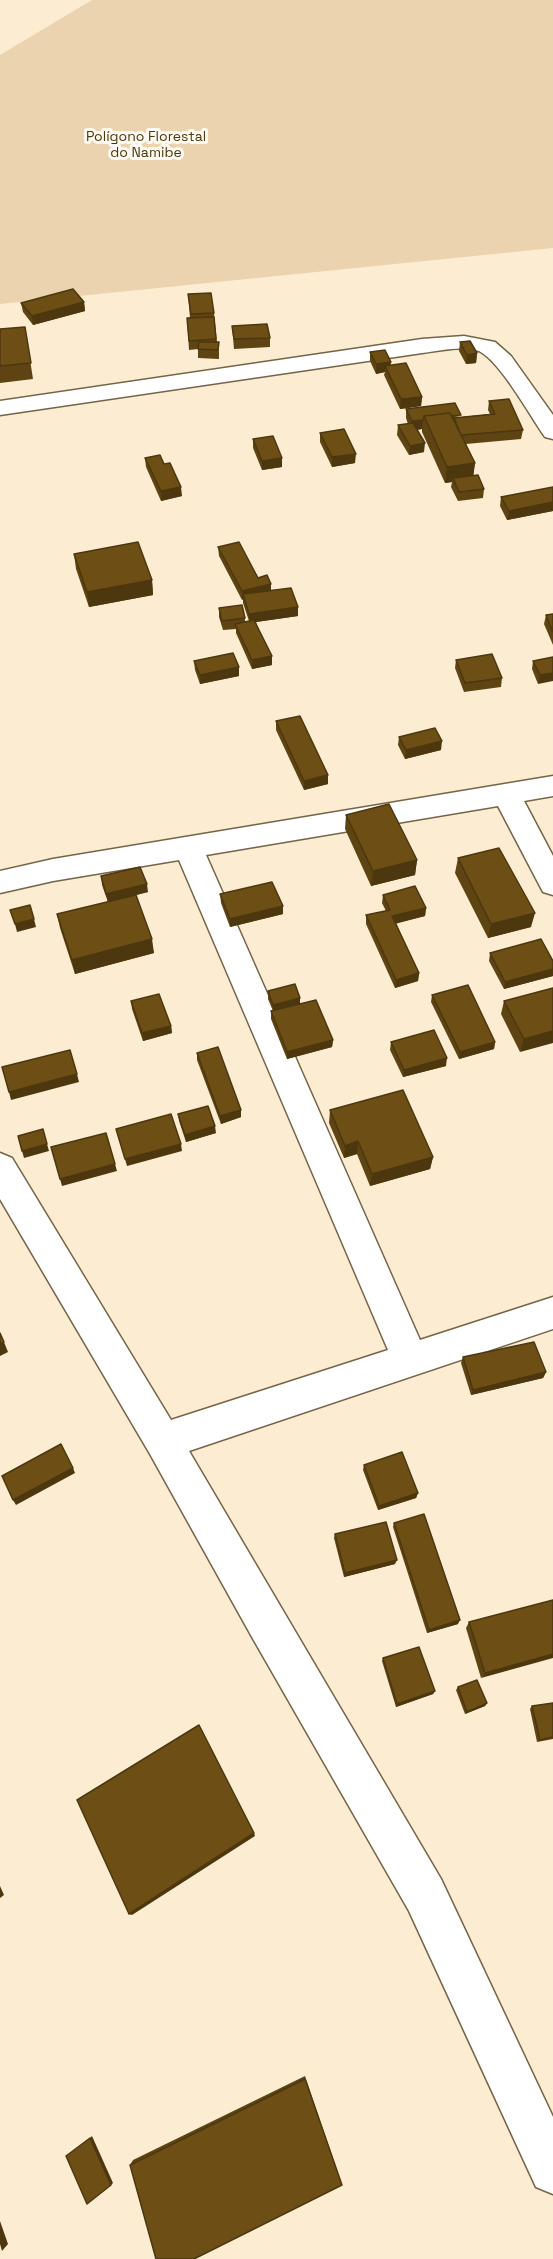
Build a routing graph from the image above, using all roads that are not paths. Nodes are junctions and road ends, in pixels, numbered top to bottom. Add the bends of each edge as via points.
1 (0, 408) edge
2 (553, 432) edge
3 (553, 786) edge
4 (506, 794) junction
5 (188, 847) junction
6 (0, 882) edge
7 (553, 884) edge
8 (0, 1168) edge
9 (553, 1313) edge
10 (411, 1360) junction
11 (163, 1442) junction
12 (553, 2170) edge

1 - 2 street via 422,346 470,344 489,348 509,369
3 - 4 street
4 - 5 street
4 - 7 street
5 - 6 street
5 - 10 street
8 - 11 street
9 - 10 street
10 - 11 street
11 - 12 street via 425,1894

